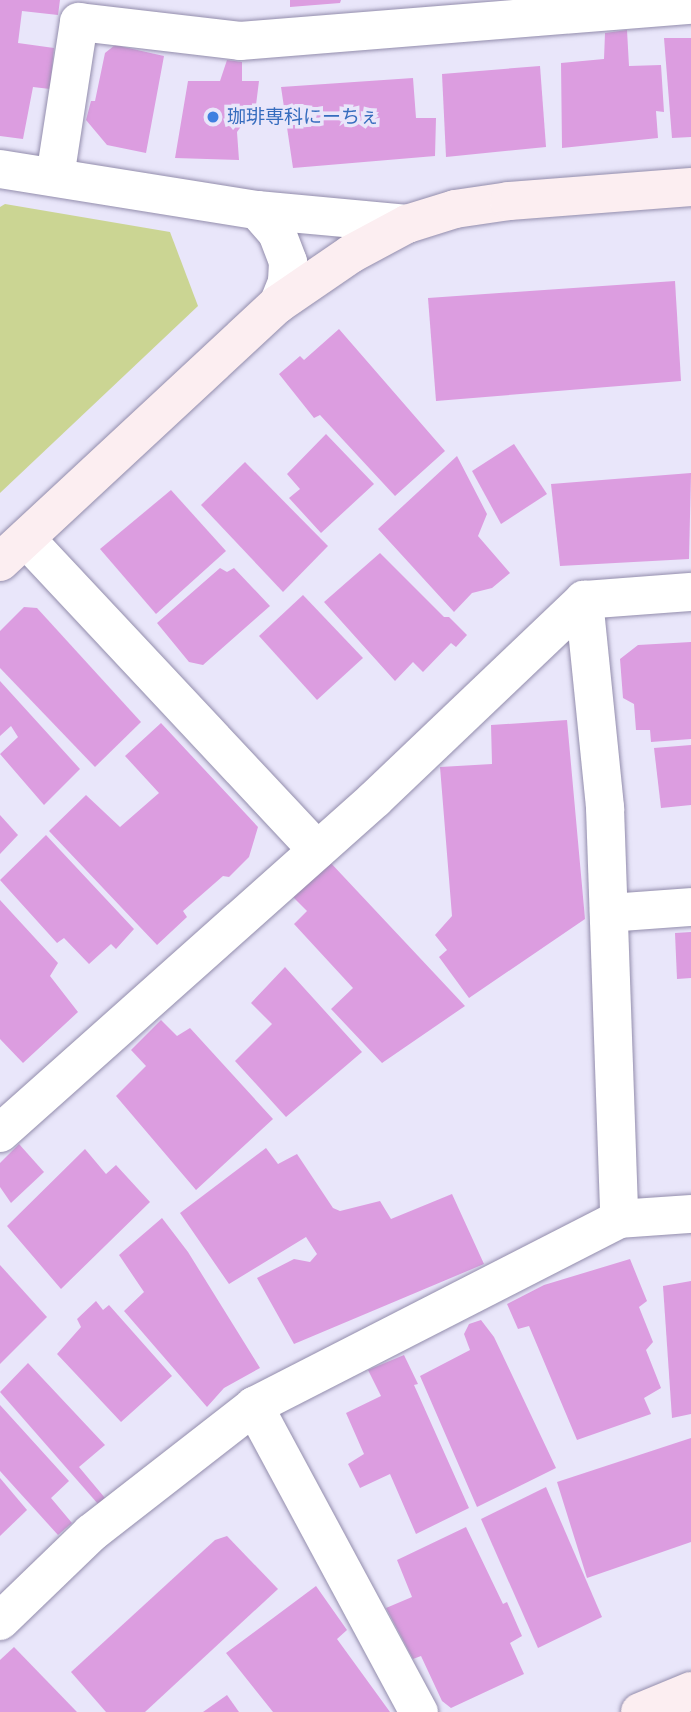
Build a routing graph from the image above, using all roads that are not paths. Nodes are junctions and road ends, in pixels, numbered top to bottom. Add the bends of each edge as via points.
1 (691, 5) edge
2 (0, 169) edge
3 (55, 177) junction
4 (691, 187) edge
5 (257, 210) junction
6 (407, 224) junction
7 (278, 304) junction
8 (13, 550) edge
9 (691, 592) edge
10 (584, 600) junction
11 (317, 850) junction
12 (691, 907) edge
13 (609, 913) junction
14 (0, 1133) edge
15 (691, 1214) edge
16 (619, 1219) junction
17 (254, 1406) junction
18 (0, 1621) edge
19 (691, 1691) edge
20 (419, 1712) edge
21 (640, 1712) edge

1 - 3 street via 240,41 79,22
2 - 3 street
3 - 5 street
4 - 6 street via 495,203 454,209
5 - 6 street
5 - 7 street via 277,233 288,262 287,282
6 - 7 street via 351,254
7 - 8 street
8 - 11 street
9 - 10 street
10 - 11 street
10 - 13 street via 606,808
11 - 14 street
12 - 13 street
13 - 16 street
15 - 16 street
16 - 17 street
17 - 18 street via 91,1533
17 - 20 street
19 - 21 street

